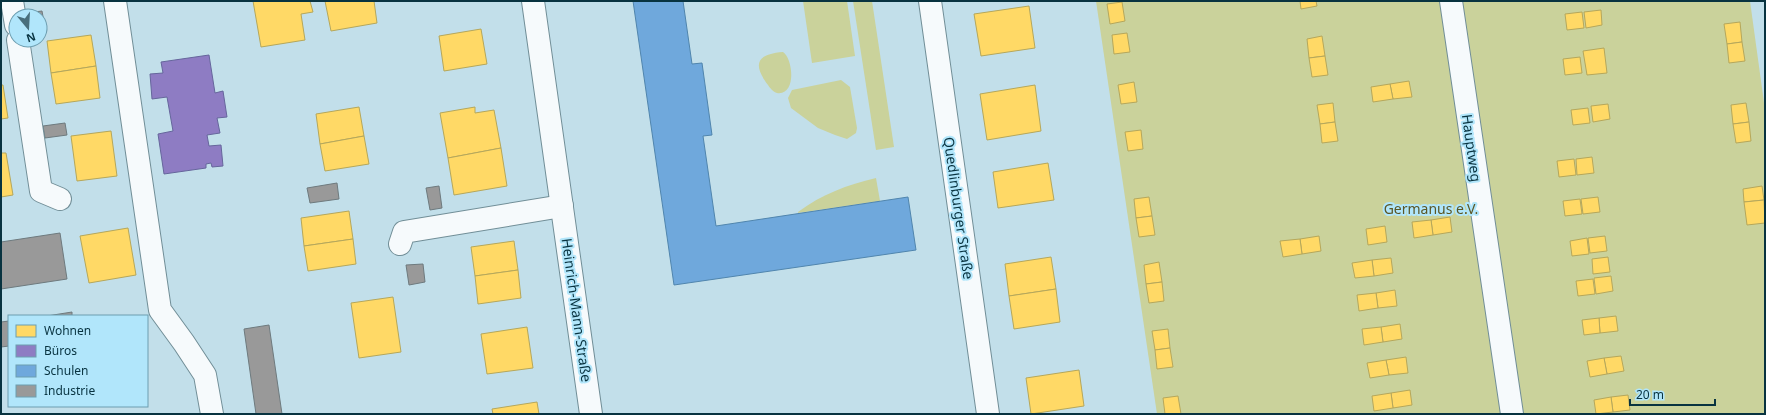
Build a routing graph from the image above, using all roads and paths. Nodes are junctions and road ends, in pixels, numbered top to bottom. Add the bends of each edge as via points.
1 (115, 1) edge
2 (533, 1) edge
3 (930, 1) edge
4 (1451, 1) edge
5 (19, 48) edge
6 (60, 198) dead end
7 (562, 206) junction
8 (400, 244) dead end
9 (212, 414) edge
10 (591, 414) edge
11 (988, 414) edge
12 (1512, 414) edge

1 - 9 street via 160,310 205,375
2 - 7 street, Heinrich-Mann-Straße
3 - 11 street, Quedlinburger Straße
4 - 12 street, Hauptweg
5 - 6 street via 41,191
7 - 8 street via 404,232
7 - 10 street, Heinrich-Mann-Straße

